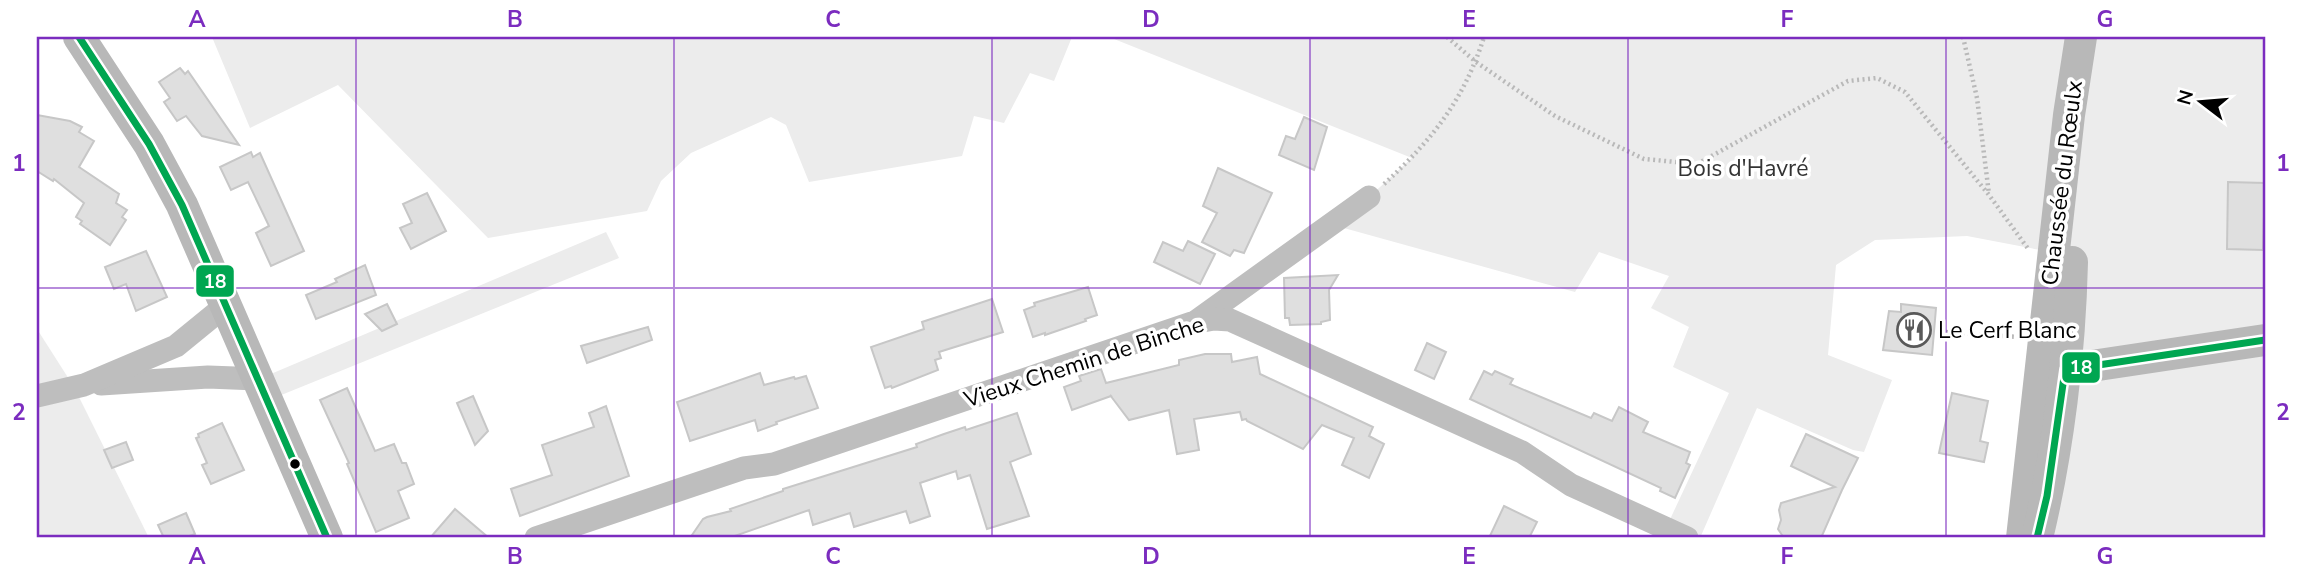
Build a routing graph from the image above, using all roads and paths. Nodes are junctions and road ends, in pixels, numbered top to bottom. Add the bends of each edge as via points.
1 (79, 37) edge
2 (1447, 37) edge
3 (1484, 37) edge
4 (1963, 37) edge
5 (2082, 37) edge
6 (1476, 62) junction
7 (1989, 195) junction
8 (1369, 197) joint
9 (2051, 282) junction
10 (225, 306) junction
11 (1192, 323) junction
12 (1946, 332) dead end
13 (2265, 340) edge
14 (2050, 359) junction
15 (259, 379) junction
16 (84, 385) junction
17 (37, 396) edge
18 (327, 538) edge
19 (536, 538) edge
20 (1687, 538) edge
21 (2022, 538) edge
22 (2037, 538) edge

1 - 10 main road via 149,144 182,205
2 - 6 path
3 - 6 path
4 - 7 path via 1977,98
5 - 9 main road, Chaussée du Rœulx via 2068,115
5 - 14 main road, Chaussée du Rœulx via 2069,339
6 - 7 path via 1555,116 1600,139 1644,159 1698,164 1848,81 1877,78 1905,92
6 - 8 path via 1431,138
7 - 9 path
8 - 11 street
9 - 14 main road, Chaussée du Rœulx
10 - 15 main road
10 - 16 street via 176,346
11 - 19 street, Vieux Chemin de Binche via 774,464 744,468
11 - 20 street, Vieux Chemin de Binche via 1230,320 1522,452 1571,485
12 - 14 path
13 - 14 main road
14 - 21 main road, Chaussée du Rœulx via 2025,494
14 - 22 main road, Chaussée du Rœulx via 2047,496
15 - 16 street via 208,377
15 - 18 main road
16 - 17 street

